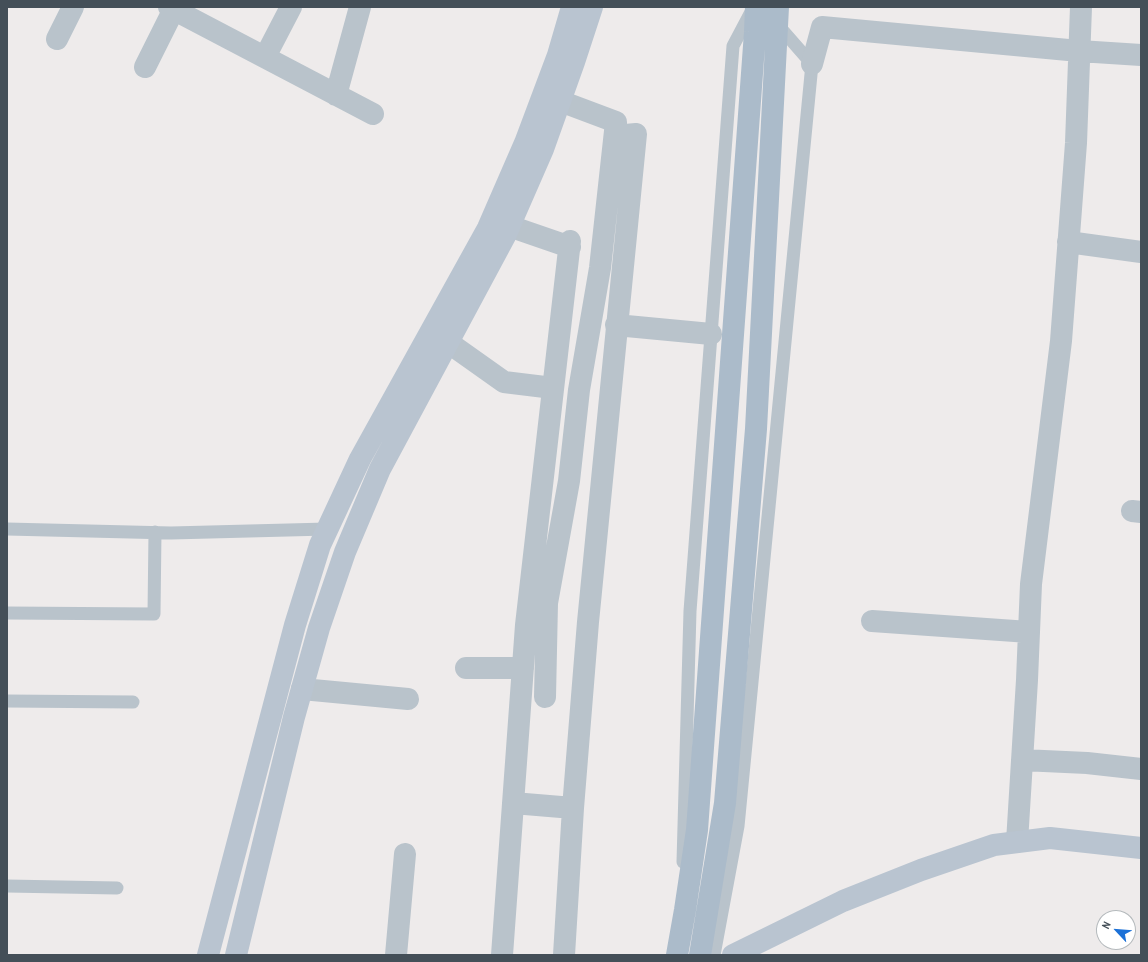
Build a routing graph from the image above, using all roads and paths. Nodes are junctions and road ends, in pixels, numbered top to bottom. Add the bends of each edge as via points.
1 (73, 7) edge
2 (291, 7) edge
3 (360, 7) edge
4 (572, 7) edge
5 (592, 7) edge
6 (755, 7) edge
7 (1081, 7) edge
8 (173, 8) edge
9 (778, 15) edge
10 (57, 39) dead end
11 (1079, 51) junction
12 (1141, 55) edge
13 (265, 57) junction
14 (812, 64) junction
15 (145, 68) dead end
16 (336, 95) junction
17 (560, 101) junction
18 (373, 114) dead end
19 (615, 136) junction
20 (509, 226) junction
21 (1068, 242) junction
22 (1141, 252) edge
23 (562, 311) junction
24 (592, 314) junction
25 (617, 320) junction
26 (711, 334) junction
27 (449, 343) junction
28 (553, 388) junction
29 (7, 529) edge
30 (327, 529) junction
31 (155, 532) junction
32 (7, 613) edge
33 (872, 621) dead end
34 (1029, 632) junction
35 (466, 668) dead end
36 (523, 668) junction
37 (302, 689) junction
38 (545, 696) dead end
39 (408, 699) dead end
40 (7, 701) edge
41 (133, 702) dead end
42 (1022, 760) junction
43 (1141, 769) edge
44 (513, 803) junction
45 (573, 808) junction
46 (1017, 842) junction
47 (1141, 848) edge
48 (405, 854) dead end
49 (7, 886) edge
50 (117, 888) dead end
51 (208, 955) edge
52 (236, 955) edge
53 (396, 955) edge
54 (502, 955) edge
55 (564, 955) edge
56 (669, 955) edge
57 (677, 955) edge
58 (700, 955) edge
59 (714, 955) edge
60 (733, 955) edge

1 - 10 street
2 - 13 street
3 - 16 street
4 - 30 street via 558,55 525,143 488,228 360,459
5 - 17 street
6 - 26 lane via 733,46
6 - 57 main road via 697,830
7 - 11 street
8 - 13 street
8 - 15 street
9 - 14 lane
9 - 58 main road via 756,429 725,803
11 - 12 street
11 - 14 street via 822,27
11 - 21 street via 1076,143
13 - 16 street
14 - 59 lane via 738,826
16 - 18 street
17 - 19 street via 616,122
17 - 20 street via 543,150
19 - 24 street via 600,268
19 - 25 street via 636,134
20 - 23 street via 570,244
20 - 27 street
21 - 22 street
21 - 34 street via 1061,342 1031,584
23 - 24 street
23 - 28 street
24 - 25 street
24 - 38 street via 579,390 569,481 547,603
25 - 26 street
25 - 45 street
26 - 56 lane via 690,611 683,857
27 - 28 street via 504,382
27 - 37 street via 377,476 345,552 319,628
28 - 36 street
29 - 31 lane
30 - 31 lane
30 - 51 street via 295,625
31 - 32 lane via 154,614
33 - 34 street
34 - 42 street
35 - 36 street
36 - 44 street
37 - 39 street
37 - 52 street
40 - 41 lane
42 - 43 street
42 - 46 street
44 - 45 street
44 - 54 street
45 - 55 street
46 - 47 street via 1050,838
46 - 60 street via 994,845 843,901
48 - 53 street
49 - 50 lane

